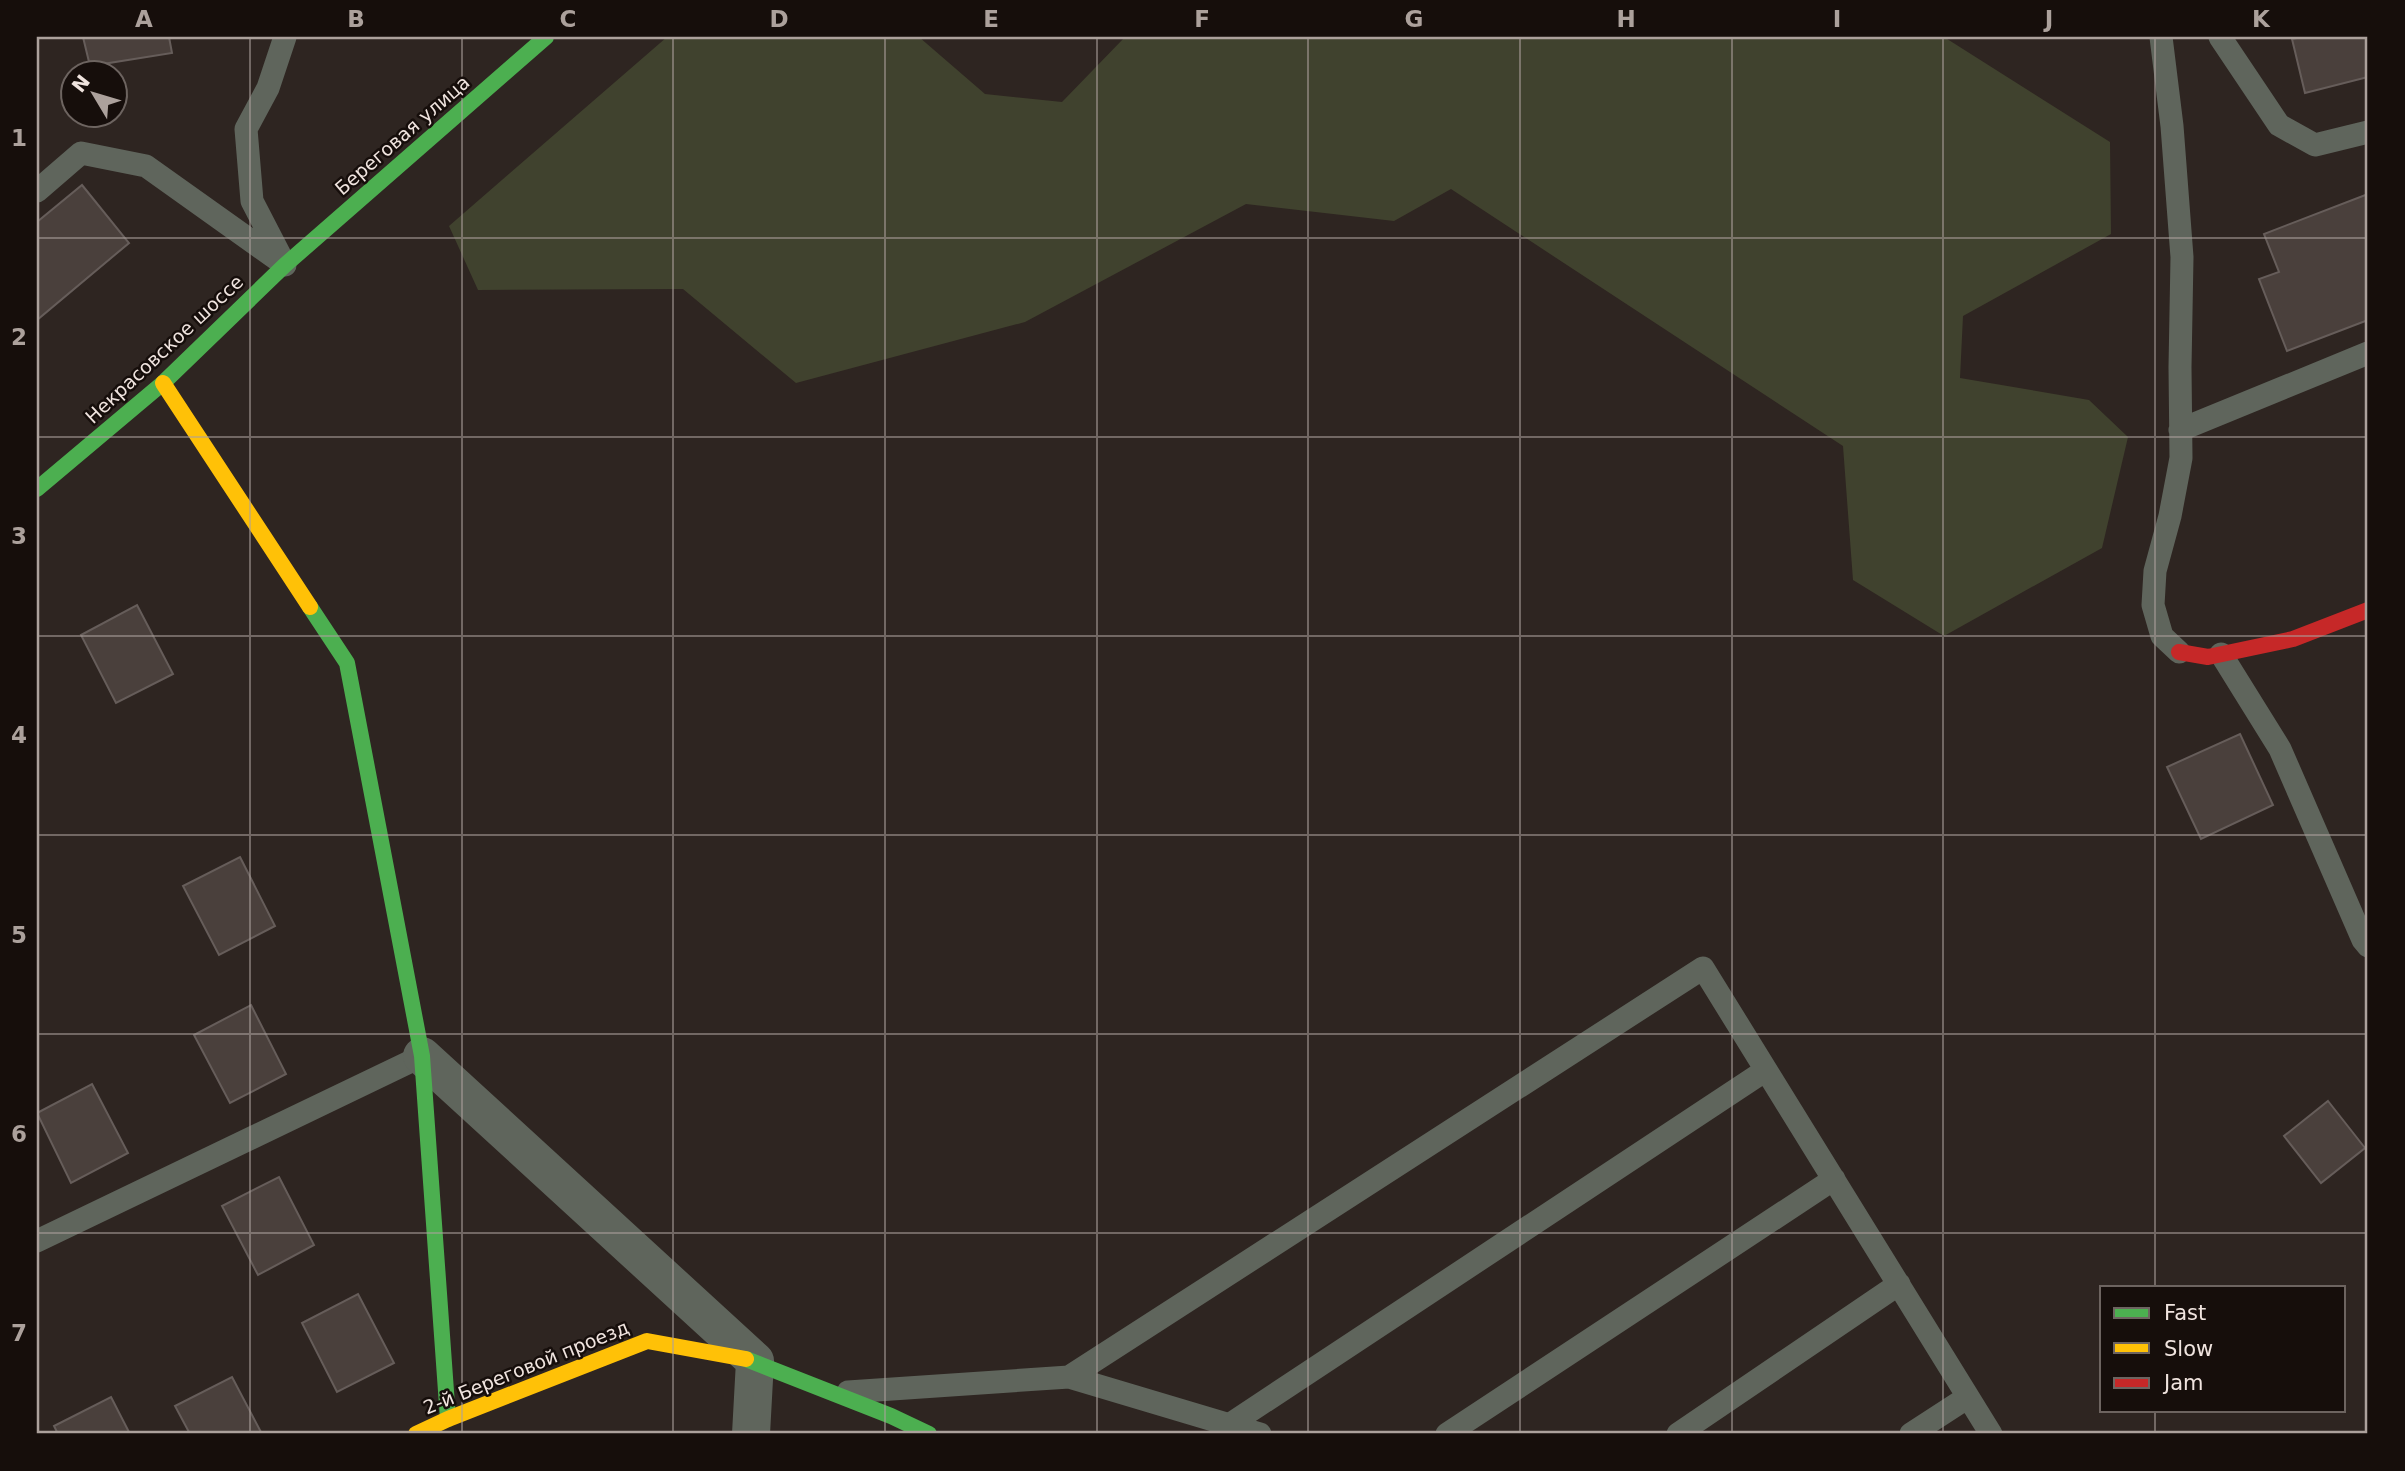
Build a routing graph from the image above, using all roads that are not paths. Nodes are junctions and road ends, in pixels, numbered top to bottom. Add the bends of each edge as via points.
1 (285, 37) edge
2 (510, 37) edge
3 (2161, 37) edge
4 (2220, 37) edge
5 (537, 44) edge
6 (2368, 132) edge
7 (37, 191) edge
8 (285, 265) junction
9 (2368, 353) edge
10 (163, 383) junction
11 (2180, 430) junction
12 (37, 489) edge
13 (2368, 610) edge
14 (2179, 652) joint
15 (2221, 654) junction
16 (2367, 942) edge
17 (422, 1056) junction
18 (1766, 1070) junction
19 (1834, 1179) junction
20 (37, 1241) edge
21 (1899, 1284) junction
22 (755, 1361) junction
23 (1069, 1377) junction
24 (834, 1393) junction
25 (1968, 1397) junction
26 (448, 1419) junction
27 (1229, 1425) junction
28 (416, 1434) edge
29 (751, 1434) edge
30 (929, 1434) edge
31 (1260, 1434) edge
32 (1447, 1434) edge
33 (1678, 1434) edge
34 (1911, 1434) edge
35 (1991, 1434) edge

1 - 8 lane via 268,89 246,129 252,201
2 - 5 lane
3 - 11 lane via 2182,257
4 - 6 lane via 2280,125 2315,145
5 - 8 street, Береговая улица
7 - 8 lane via 81,153 146,166
8 - 10 street, Некрасовское шоссе
9 - 11 lane
10 - 12 street, Некрасовское шоссе
10 - 17 street via 347,663
11 - 14 lane via 2181,458 2155,571 2153,605 2162,636
13 - 15 street via 2293,639
14 - 15 street via 2208,657
15 - 16 lane via 2280,749
17 - 20 lane
17 - 22 street
17 - 26 street
18 - 19 lane
18 - 23 lane via 1703,968
18 - 27 lane
19 - 21 lane
19 - 32 lane
21 - 25 lane
21 - 33 lane
22 - 24 street, 2-й Береговой проезд
22 - 26 street, 2-й Береговой проезд via 647,1341
22 - 29 street
23 - 24 lane
23 - 27 lane
24 - 30 street, 2-й Береговой проезд
25 - 34 lane
25 - 35 lane
26 - 28 street, 2-й Береговой проезд
27 - 31 lane

